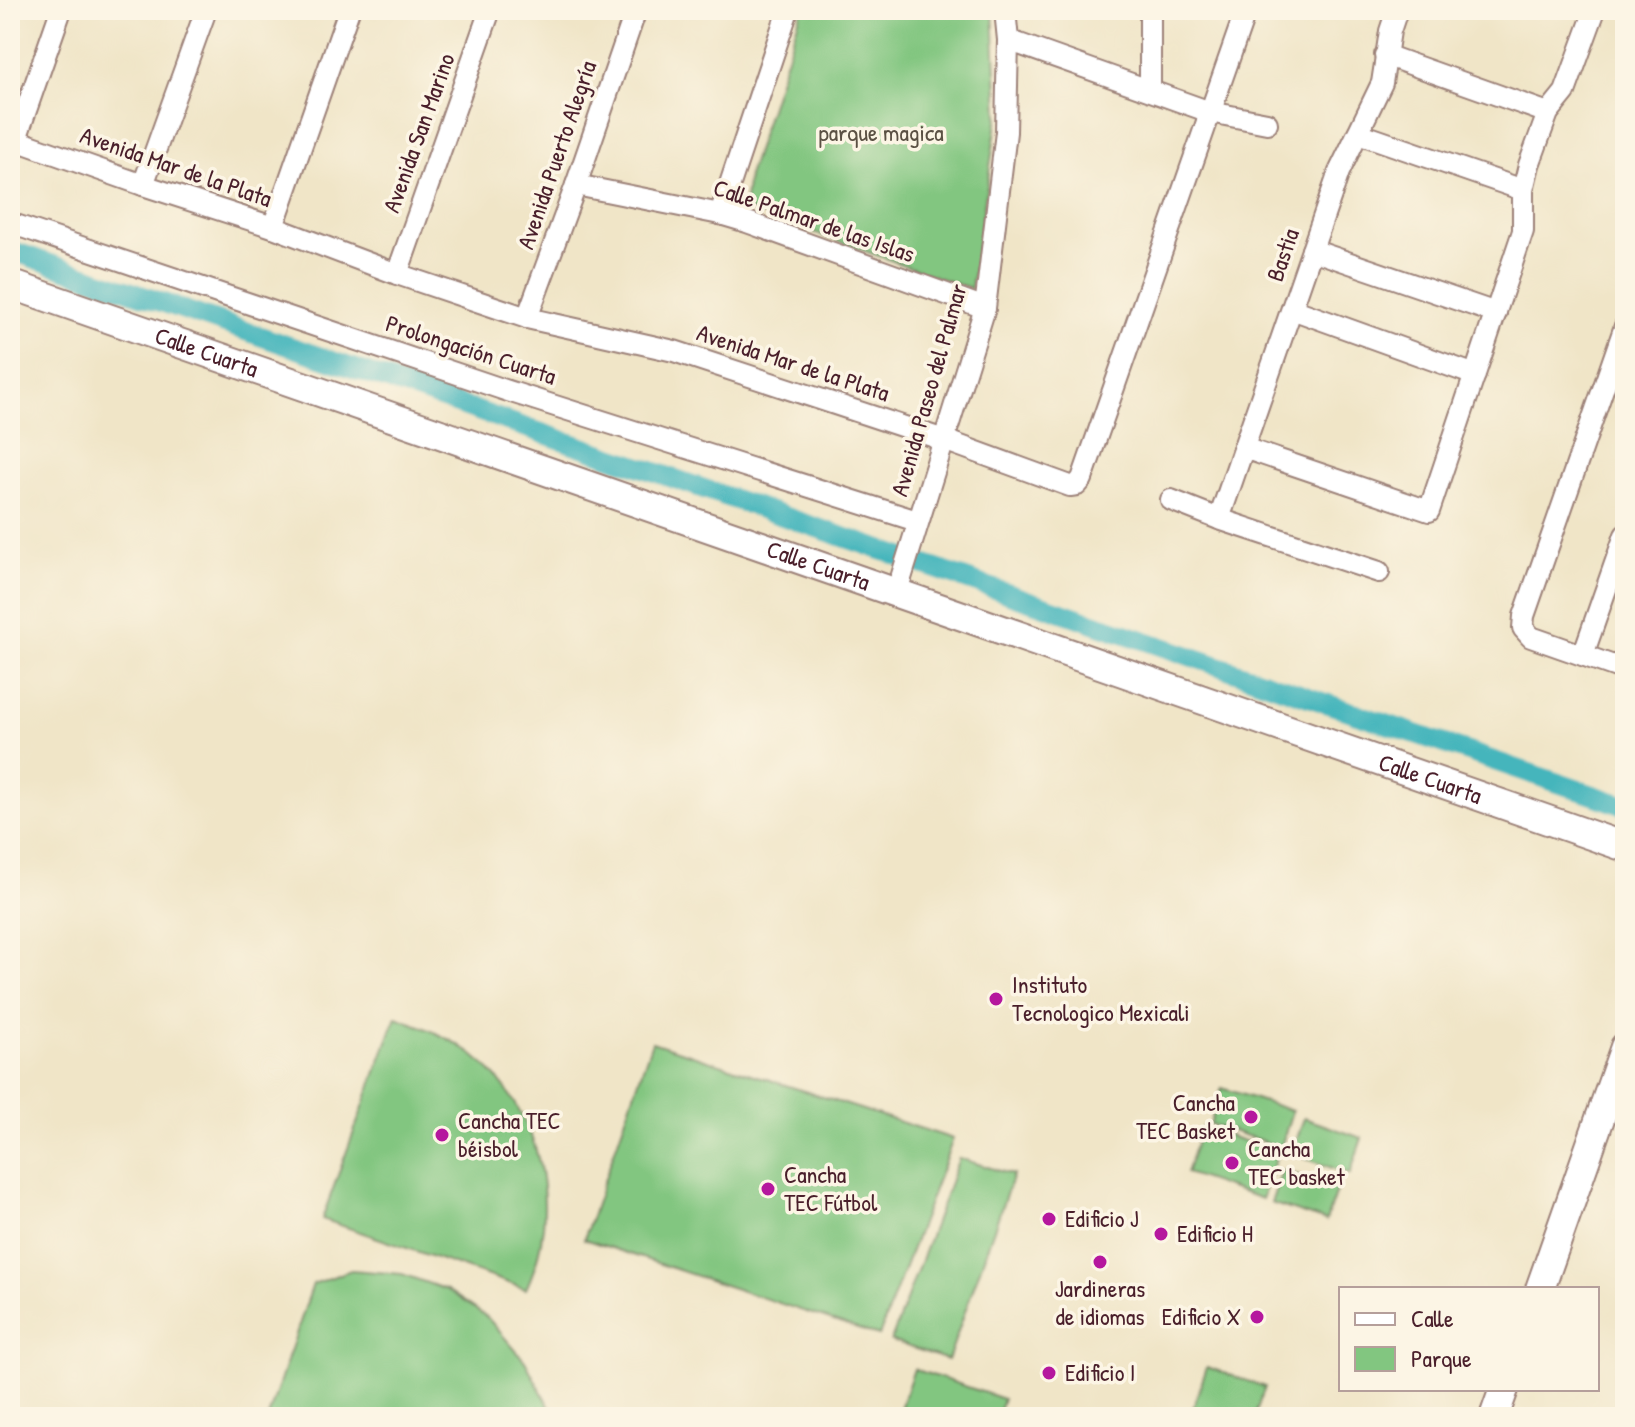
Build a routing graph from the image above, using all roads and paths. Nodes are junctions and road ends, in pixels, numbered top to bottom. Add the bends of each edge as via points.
1 (61, 10) edge
2 (206, 10) edge
3 (349, 10) edge
4 (490, 10) edge
5 (636, 10) edge
6 (788, 10) edge
7 (1005, 10) edge
8 (1150, 10) edge
9 (1246, 10) edge
10 (1397, 10) edge
11 (1595, 10) edge
12 (1008, 40) junction
13 (1385, 55) junction
14 (1150, 89) junction
15 (1210, 112) junction
16 (1548, 113) junction
17 (1267, 123) dead end
18 (1358, 133) junction
19 (13, 138) edge
20 (143, 185) junction
21 (576, 185) junction
22 (1523, 190) junction
23 (720, 214) junction
24 (10, 223) edge
25 (273, 227) junction
26 (1312, 250) junction
27 (397, 274) junction
28 (10, 284) edge
29 (985, 308) junction
30 (1292, 309) junction
31 (1496, 313) junction
32 (527, 318) junction
33 (1625, 326) edge
34 (1475, 375) junction
35 (944, 440) junction
36 (1244, 448) junction
37 (1171, 500) dead end
38 (1219, 519) junction
39 (915, 527) junction
40 (1625, 535) edge
41 (1379, 572) dead end
42 (899, 582) junction
43 (1583, 655) junction
44 (1625, 670) edge
45 (1625, 847) edge
46 (1625, 1047) edge
47 (1541, 1287) edge
48 (1503, 1391) edge
49 (1494, 1417) edge

1 - 19 street
2 - 20 street
3 - 25 street
4 - 27 street, Avenida San Marino
5 - 21 street, Avenida Puerto Alegría
6 - 23 street
7 - 12 street, Avenida Paseo del Palmar
8 - 14 street
9 - 15 street, Avenida Mar de la Plata
10 - 13 street, Bastia
11 - 16 street via 1565,92
12 - 14 street
12 - 29 street, Avenida Paseo del Palmar via 1006,132
13 - 16 street
13 - 18 street, Bastia via 1382,83
14 - 15 street
15 - 17 street
15 - 35 street, Avenida Mar de la Plata via 1082,479 1077,485 1058,484
16 - 22 street
18 - 22 street
18 - 26 street, Bastia
19 - 20 street, Avenida Mar de la Plata
20 - 25 street, Avenida Mar de la Plata
21 - 23 street, Calle Palmar de las Islas
21 - 32 street, Avenida Puerto Alegría
22 - 31 street via 1523,231
23 - 29 street, Calle Palmar de las Islas
24 - 39 street, Prolongación Cuarta
25 - 27 street, Avenida Mar de la Plata
26 - 30 street, Bastia
26 - 31 street
27 - 32 street, Avenida Mar de la Plata
28 - 42 street, Calle Cuarta
29 - 35 street, Avenida Paseo del Palmar
30 - 34 street
30 - 36 street, Bastia
31 - 34 street
32 - 35 street, Avenida Mar de la Plata via 674,351
33 - 43 street via 1524,616 1523,628 1531,637
34 - 36 street via 1429,511
35 - 39 street, Avenida Paseo del Palmar
36 - 38 street, Bastia
37 - 38 street
38 - 41 street
39 - 42 street, Avenida Paseo del Palmar
40 - 43 street
42 - 45 street, Calle Cuarta
43 - 44 street
46 - 47 street
48 - 49 street

